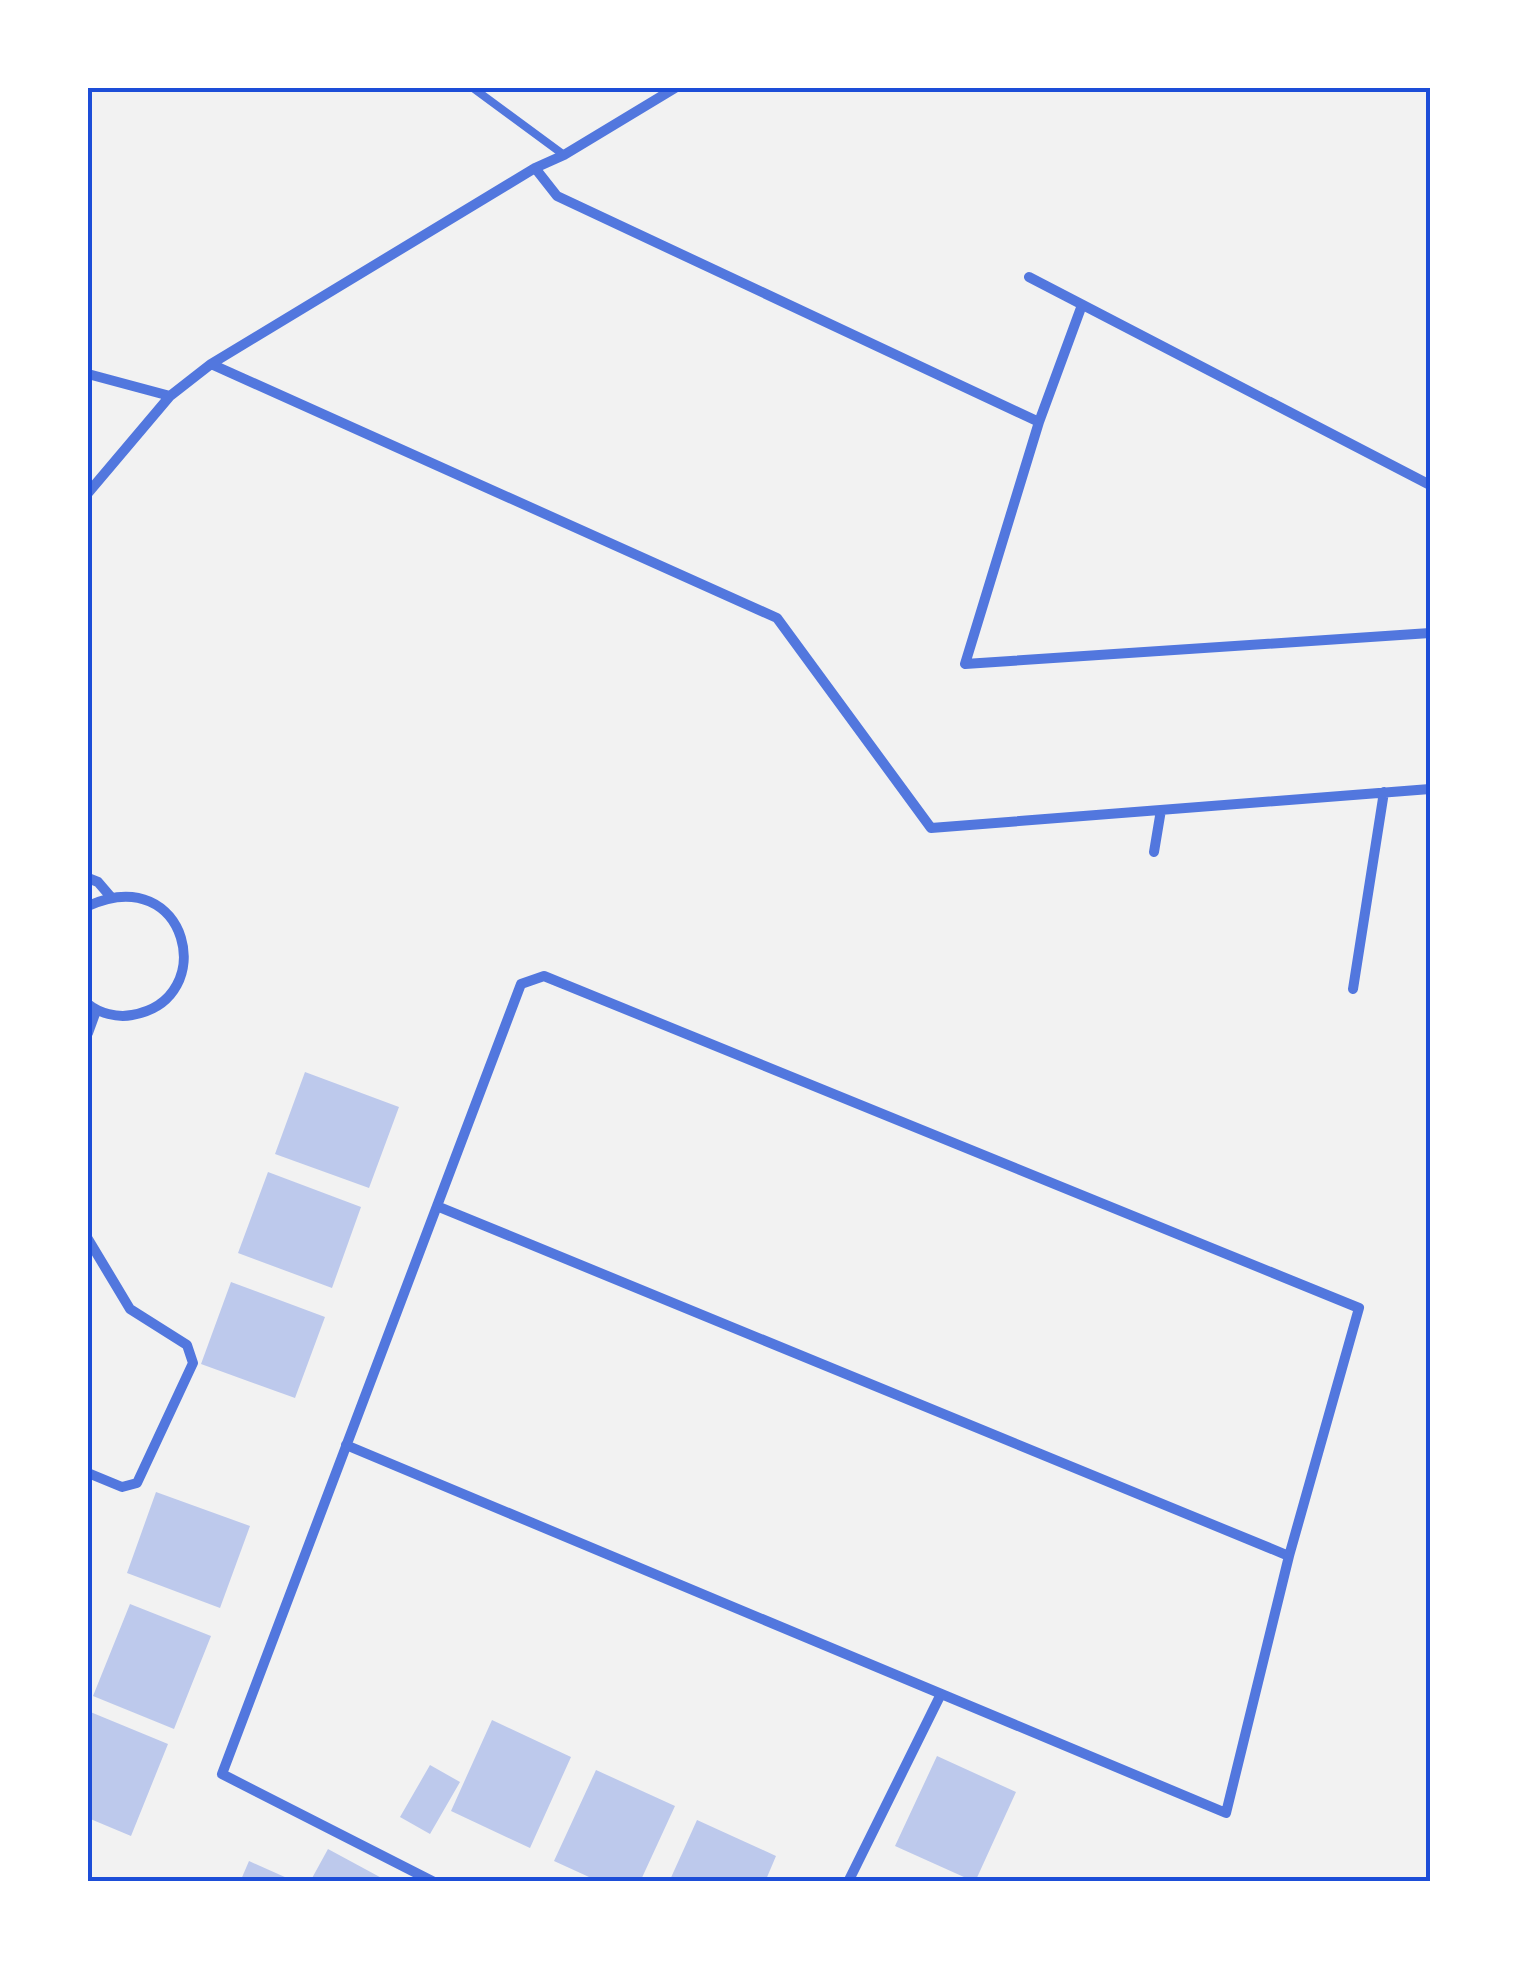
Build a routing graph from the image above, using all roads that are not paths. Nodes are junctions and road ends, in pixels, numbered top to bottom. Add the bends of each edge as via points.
1 (473, 88) edge
2 (675, 88) edge
3 (564, 155) junction
4 (534, 168) junction
5 (1029, 277) dead end
6 (1082, 305) junction
7 (211, 364) junction
8 (88, 374) edge
9 (170, 396) junction
10 (1039, 422) junction
11 (1430, 485) edge
12 (88, 493) edge
13 (1430, 633) edge
14 (1430, 789) edge
15 (1384, 792) junction
16 (1161, 810) junction
17 (1154, 852) dead end
18 (88, 878) edge
19 (110, 896) junction
20 (88, 906) edge
21 (1353, 989) dead end
22 (92, 1007) edge
23 (88, 1034) edge
24 (437, 1206) junction
25 (88, 1239) edge
26 (346, 1445) junction
27 (88, 1473) edge
28 (1289, 1556) junction
29 (941, 1694) junction
30 (434, 1882) edge
31 (848, 1882) edge

1 - 3 lane
2 - 3 street
3 - 4 street
4 - 7 street
4 - 10 street via 556,196
5 - 6 street
6 - 10 street
6 - 11 street
7 - 9 street
7 - 16 street via 777,618 930,828
8 - 9 street
9 - 12 street
10 - 13 street via 964,664
14 - 15 street
15 - 16 street
15 - 21 street
16 - 17 street
18 - 19 street
19 - 20 street
19 - 22 street via 154,903 171,918 184,962 164,1002 145,1013 123,1017
22 - 23 street
24 - 26 street
24 - 28 street
24 - 28 street via 521,984 544,976 1359,1308
25 - 27 street via 130,1310 187,1345 192,1363 137,1483 122,1487
26 - 29 street
26 - 30 street via 222,1774
28 - 29 street via 1226,1813
29 - 31 street

